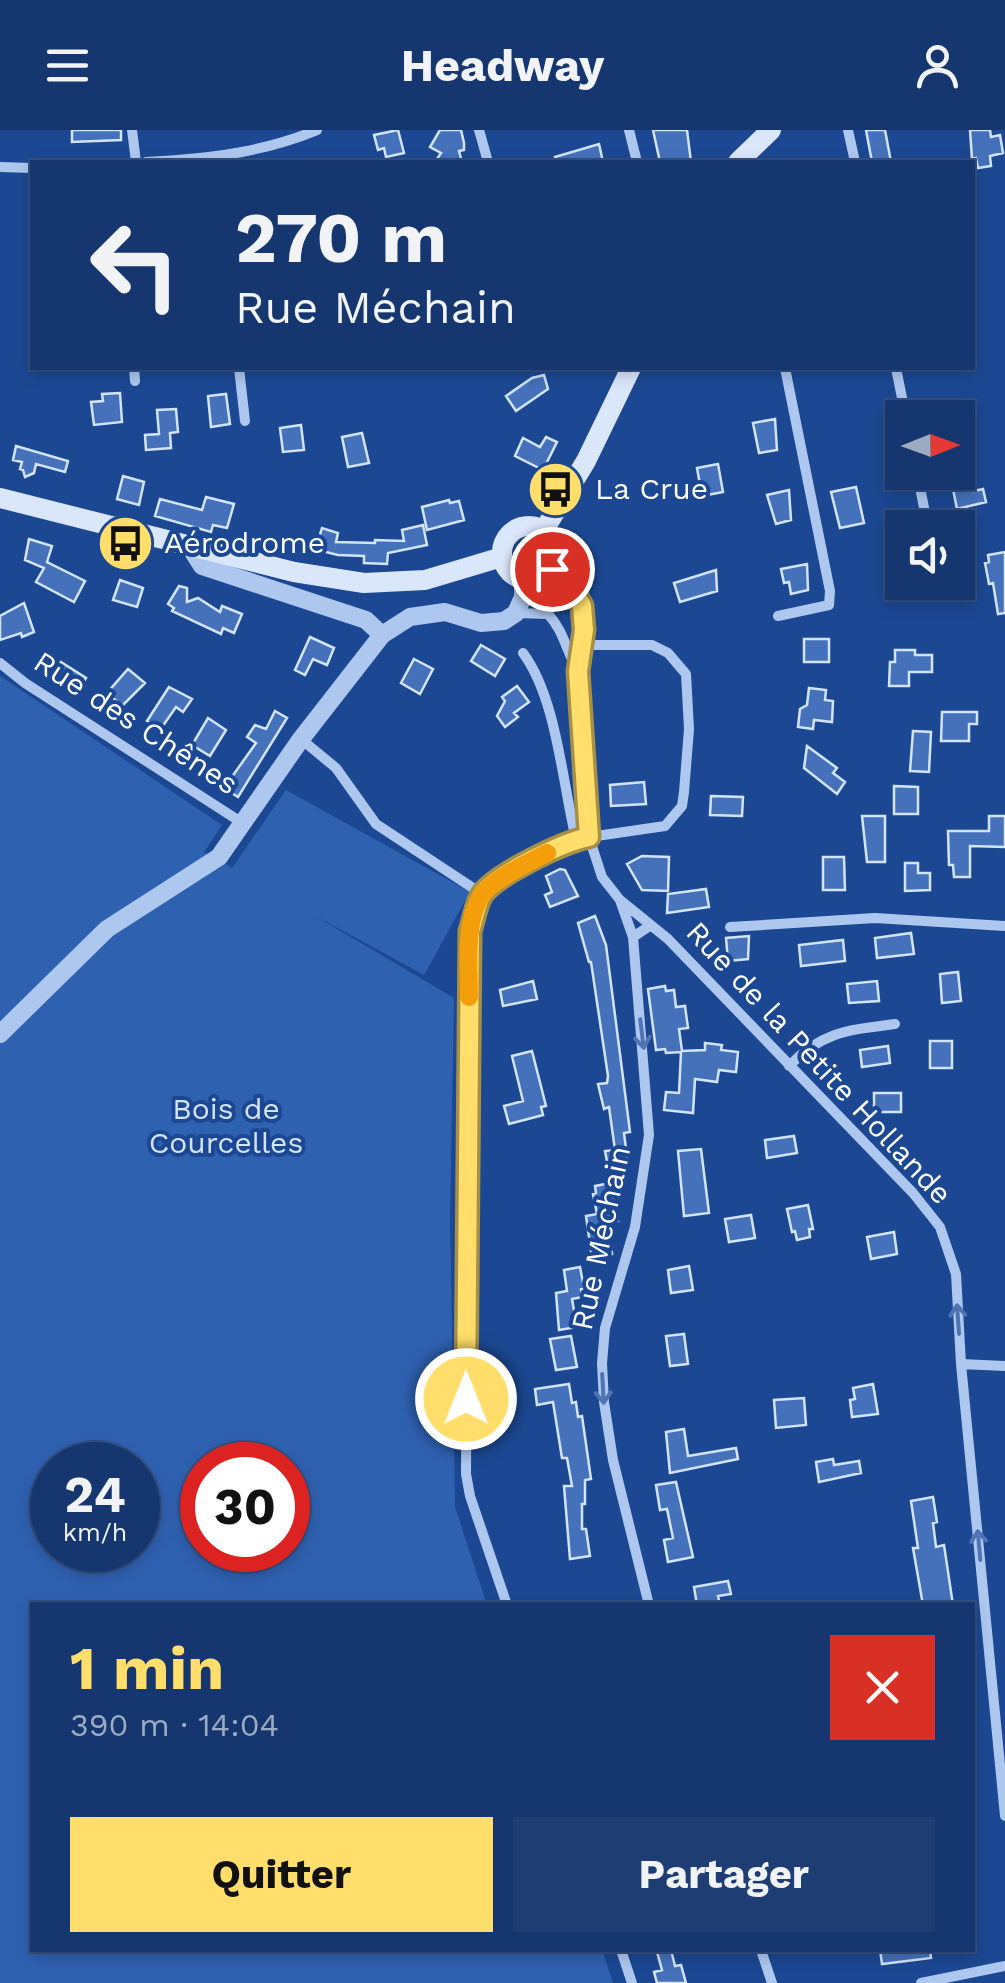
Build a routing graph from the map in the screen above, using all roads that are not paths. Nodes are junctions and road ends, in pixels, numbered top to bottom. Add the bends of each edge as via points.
1 (132, 130) edge
2 (317, 130) edge
3 (479, 130) edge
4 (629, 130) edge
5 (771, 130) edge
6 (848, 130) edge
7 (136, 160) edge
8 (215, 160) edge
9 (487, 160) edge
10 (636, 160) edge
11 (740, 160) edge
12 (854, 160) edge
13 (0, 167) edge
14 (30, 168) edge
15 (134, 370) edge
16 (239, 370) edge
17 (630, 370) edge
18 (785, 370) edge
19 (896, 370) edge
20 (135, 381) dead end
21 (902, 400) edge
22 (245, 420) dead end
23 (0, 498) edge
24 (544, 530) junction
25 (190, 547) junction
26 (502, 556) junction
27 (552, 569) junction
28 (524, 580) junction
29 (516, 613) junction
30 (778, 616) dead end
31 (382, 635) junction
32 (582, 646) junction
33 (523, 652) dead end
34 (0, 663) edge
35 (578, 671) junction
36 (301, 739) junction
37 (244, 824) junction
38 (589, 837) junction
39 (576, 840) junction
40 (482, 894) junction
41 (620, 900) junction
42 (651, 925) junction
43 (1005, 926) edge
44 (730, 928) dead end
45 (632, 937) junction
46 (895, 1024) dead end
47 (0, 1034) edge
48 (789, 1066) junction
49 (961, 1364) junction
50 (1005, 1366) edge
51 (506, 1602) edge
52 (648, 1602) edge
53 (1005, 1816) edge
54 (622, 1952) edge
55 (762, 1952) edge
56 (1005, 1966) edge
57 (632, 1983) edge
58 (772, 1983) edge
59 (921, 1983) edge

1 - 7 street
2 - 8 street
3 - 9 street
4 - 10 street
5 - 11 main road
6 - 12 street
13 - 14 street
15 - 20 street
16 - 22 street
17 - 24 main road
18 - 30 street via 830,591 829,605
19 - 21 street
23 - 25 main road
24 - 26 main road via 515,530
24 - 27 main road via 557,555
25 - 26 main road via 364,583 425,580
25 - 31 street via 202,566 366,620
26 - 28 main road via 509,572
27 - 28 main road
27 - 32 street via 582,606
28 - 29 street
29 - 31 street via 481,623 445,612 410,618
29 - 35 street via 548,614
31 - 36 street
32 - 35 street
32 - 38 street via 661,647 686,674 688,687 684,792 675,818 652,829
33 - 39 street via 548,703
34 - 37 street, Rue des Chênes
35 - 38 street
36 - 37 street
36 - 40 street via 336,768 376,824
37 - 47 street via 220,857 107,929
38 - 39 street
38 - 41 street via 602,876
39 - 40 street
40 - 51 street via 470,931 466,1474
41 - 42 street, Rue de la Petite Hollande
41 - 45 street, Rue Méchain
42 - 45 street
42 - 48 street, Rue de la Petite Hollande
43 - 44 street via 875,918
45 -> 52 street, Rue Méchain via 649,1135 602,1363 613,1460
46 - 48 street via 838,1032 807,1047
49 -> 48 street, Rue de la Petite Hollande via 956,1274 940,1227
49 - 50 street
53 -> 49 street, Rue de la Petite Hollande
54 - 57 street
55 - 58 street
56 - 59 street

